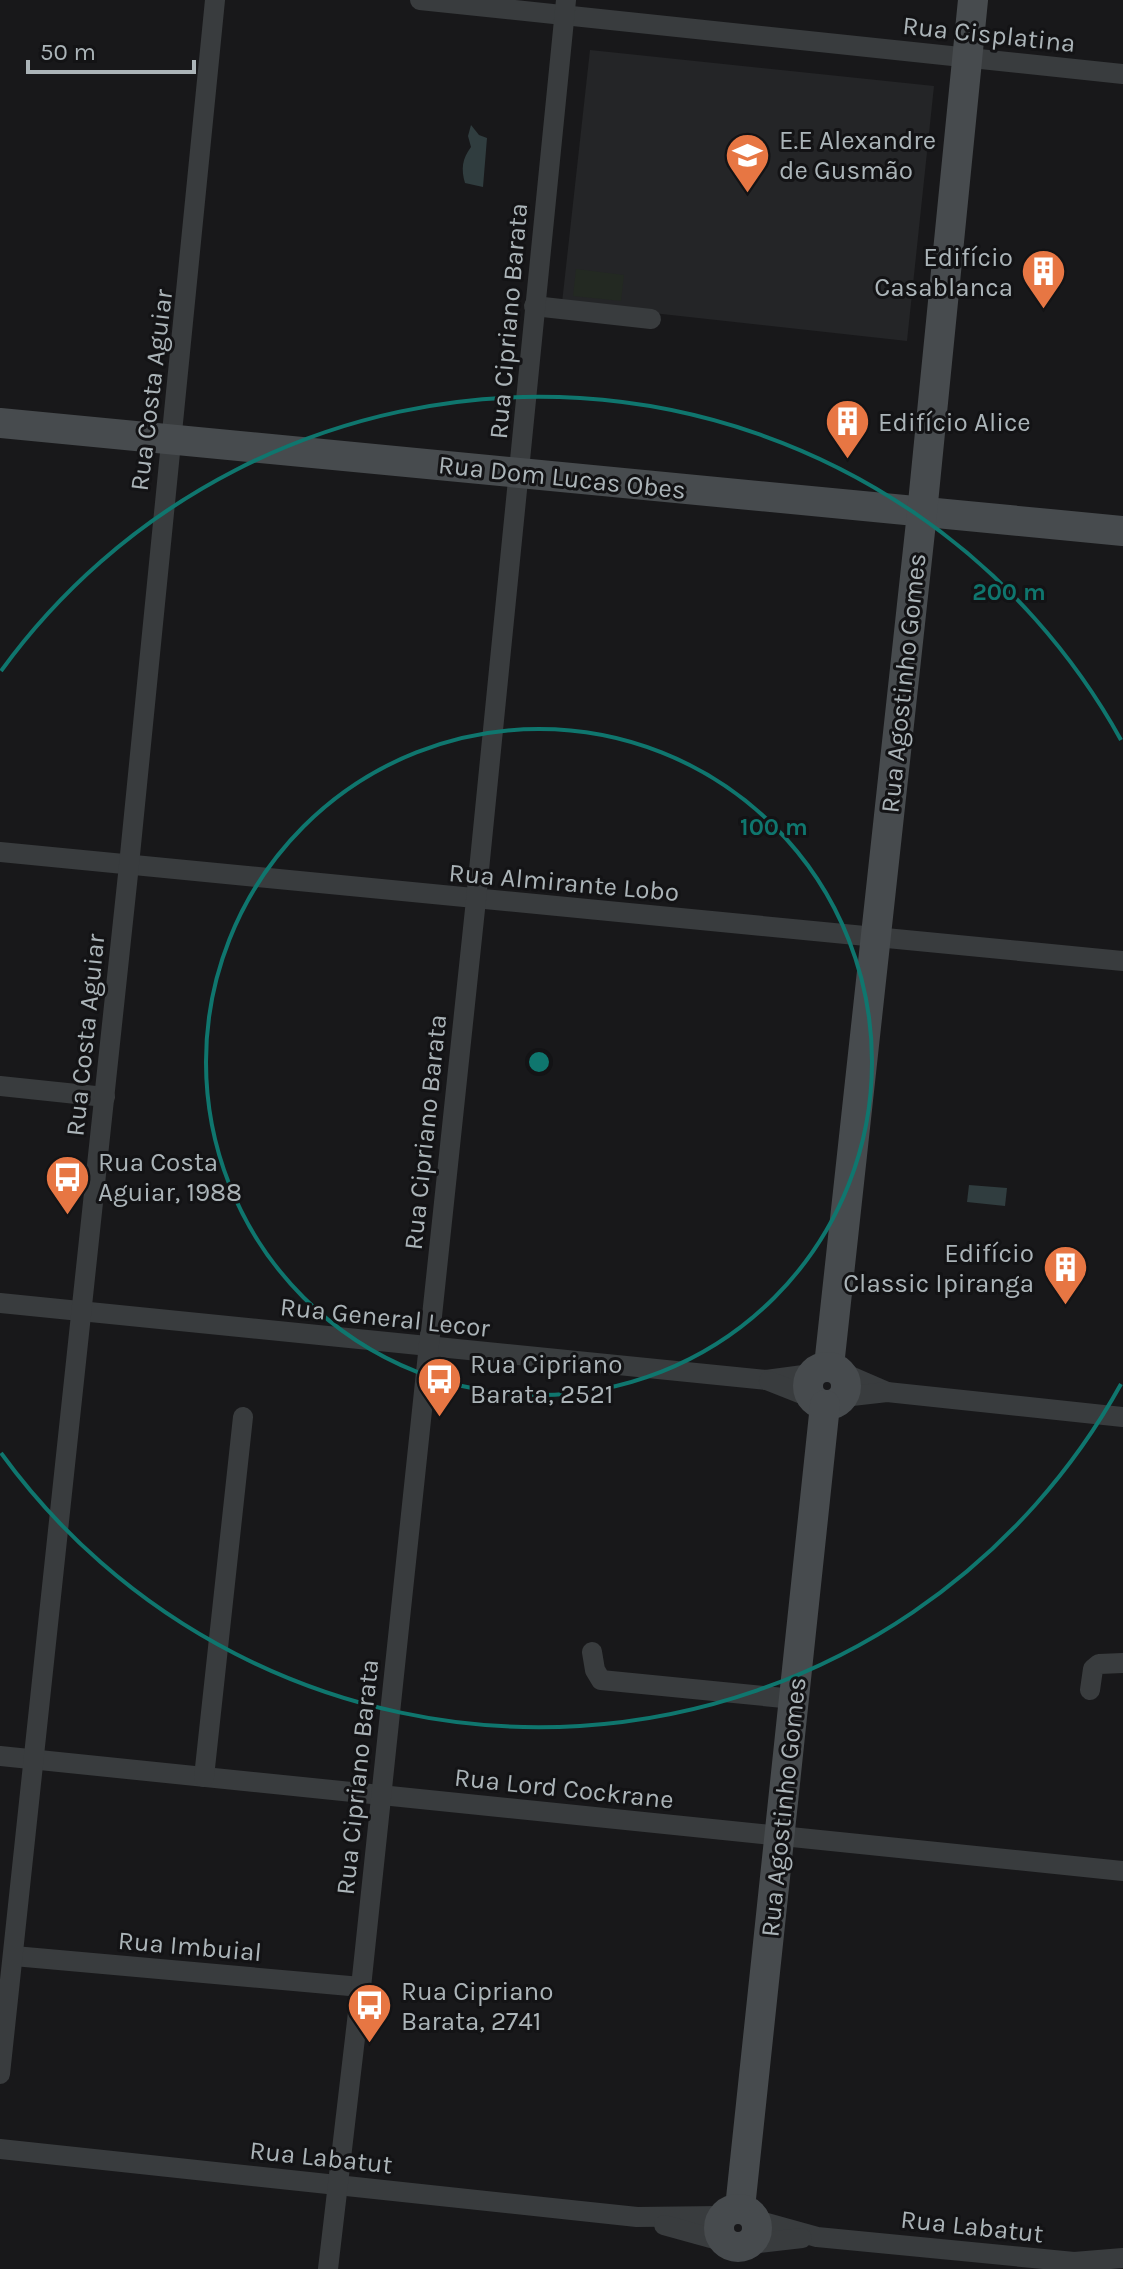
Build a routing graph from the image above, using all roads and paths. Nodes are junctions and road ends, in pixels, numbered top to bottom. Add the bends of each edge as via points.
1 (215, 0) edge
2 (420, 0) edge
3 (973, 0) edge
4 (565, 8) edge
5 (967, 58) junction
6 (1123, 74) edge
7 (534, 306) junction
8 (651, 319) dead end
9 (0, 423) edge
10 (170, 439) junction
11 (521, 472) junction
12 (922, 513) junction
13 (1123, 531) edge
14 (0, 852) edge
15 (129, 865) junction
16 (476, 900) junction
17 (876, 937) junction
18 (1123, 961) edge
19 (0, 1086) edge
20 (105, 1097) junction
21 (0, 1303) edge
22 (80, 1312) junction
23 (428, 1347) junction
24 (827, 1386) junction
25 (243, 1417) dead end
26 (1123, 1417) edge
27 (592, 1652) dead end
28 (1123, 1663) edge
29 (1090, 1690) dead end
30 (794, 1699) junction
31 (0, 1756) edge
32 (33, 1760) junction
33 (204, 1777) junction
34 (381, 1794) junction
35 (780, 1836) junction
36 (1123, 1871) edge
37 (14, 1956) junction
38 (361, 1987) junction
39 (0, 2074) edge
40 (0, 2149) edge
41 (337, 2184) junction
42 (737, 2235) edge
43 (1123, 2258) edge
44 (1084, 2266) edge
45 (328, 2269) edge

1 - 10 street, Rua Costa Aguiar
2 - 4 street, Rua Cisplatina
3 - 5 street, Rua Agostinho Gomes
4 - 5 street, Rua Cisplatina
4 - 7 street, Rua Cipriano Barata
5 - 6 street, Rua Cisplatina
5 - 12 street, Rua Agostinho Gomes
7 - 8 street
7 - 11 street, Rua Cipriano Barata
9 - 10 street, Rua Dom Lucas Obes
10 - 11 street, Rua Dom Lucas Obes
10 - 15 street, Rua Costa Aguiar
11 - 12 street, Rua Dom Lucas Obes
11 - 16 street, Rua Cipriano Barata
12 - 13 street, Rua Dom Lucas Obes
12 - 17 street, Rua Agostinho Gomes
14 - 15 street, Rua Almirante Lobo
15 - 16 street, Rua Almirante Lobo
15 - 20 street, Rua Costa Aguiar
16 - 17 street, Rua Almirante Lobo
16 - 23 street, Rua Cipriano Barata
17 - 18 street, Rua Almirante Lobo
17 - 24 street, Rua Agostinho Gomes
19 - 20 street
20 - 22 street, Rua Costa Aguiar
21 - 22 street, Rua General Lecor
22 - 23 street, Rua General Lecor
22 - 32 street, Rua Costa Aguiar
23 - 24 street, Rua General Lecor
23 - 34 street, Rua Cipriano Barata
24 - 26 street, Rua General Lecor
24 - 30 street, Rua Agostinho Gomes
25 - 33 street
27 - 30 street via 601,1680
28 - 29 street via 1099,1664 1093,1669
30 - 35 street, Rua Agostinho Gomes
31 - 32 street, Rua Lord Cockrane
32 - 33 street, Rua Lord Cockrane
32 - 37 street, Rua Costa Aguiar
33 - 34 street, Rua Lord Cockrane
34 - 35 street, Rua Lord Cockrane
34 - 38 street, Rua Cipriano Barata
35 - 36 street, Rua Lord Cockrane
35 - 42 street, Rua Agostinho Gomes
37 - 38 street, Rua Imbuial
37 - 39 street, Rua Costa Aguiar
38 - 41 street, Rua Cipriano Barata
40 - 41 street, Rua Labatut
41 - 42 street, Rua Labatut via 637,2217
41 - 45 street, Rua Cipriano Barata
42 - 44 street, Rua Labatut via 817,2237
43 - 44 street, Rua Labatut

